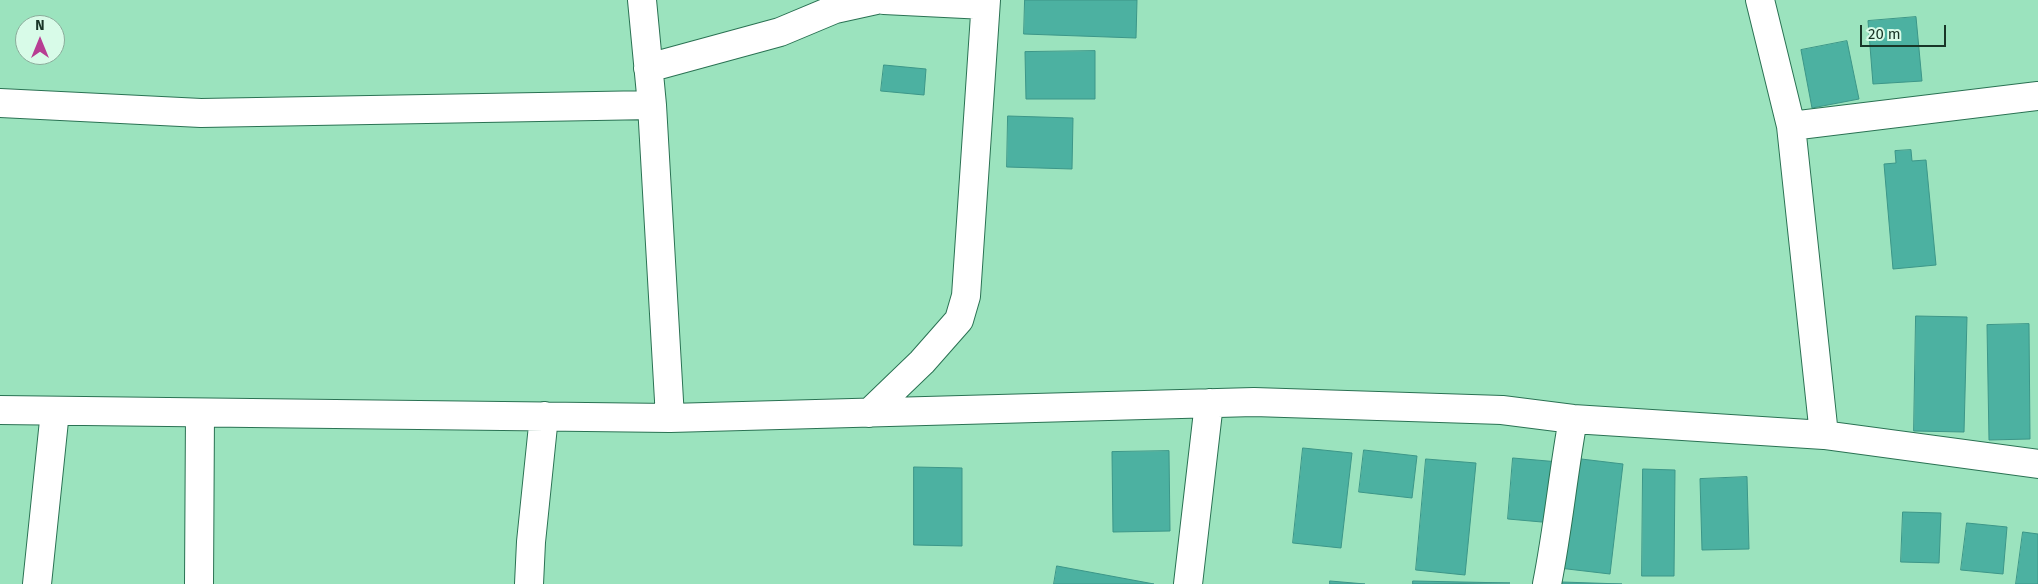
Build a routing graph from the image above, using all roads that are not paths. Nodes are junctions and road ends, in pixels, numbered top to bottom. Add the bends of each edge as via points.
1 (642, 0) edge
2 (876, 0) edge
3 (884, 0) edge
4 (1760, 0) edge
5 (985, 2) edge
6 (648, 68) junction
7 (2038, 96) edge
8 (0, 102) edge
9 (652, 105) junction
10 (1790, 126) junction
11 (1209, 402) junction
12 (0, 410) edge
13 (55, 411) junction
14 (200, 413) junction
15 (870, 413) junction
16 (544, 416) junction
17 (670, 418) junction
18 (1573, 419) junction
19 (1824, 435) junction
20 (2038, 464) edge
21 (37, 584) edge
22 (199, 584) edge
23 (530, 584) edge
24 (1188, 584) edge
25 (1547, 584) edge

1 - 6 street
2 - 6 street via 834,9 780,32
3 - 5 street
4 - 10 street
5 - 15 street via 966,296 958,320 922,362
6 - 9 street
7 - 10 street
8 - 9 street via 201,113
9 - 17 street
10 - 19 street
11 - 15 street
11 - 18 street via 1502,410
11 - 24 street
12 - 13 street
13 - 14 street
13 - 21 street
14 - 16 street
14 - 22 street
15 - 17 street
16 - 17 street
16 - 23 street
18 - 19 street
18 - 25 street
19 - 20 street

